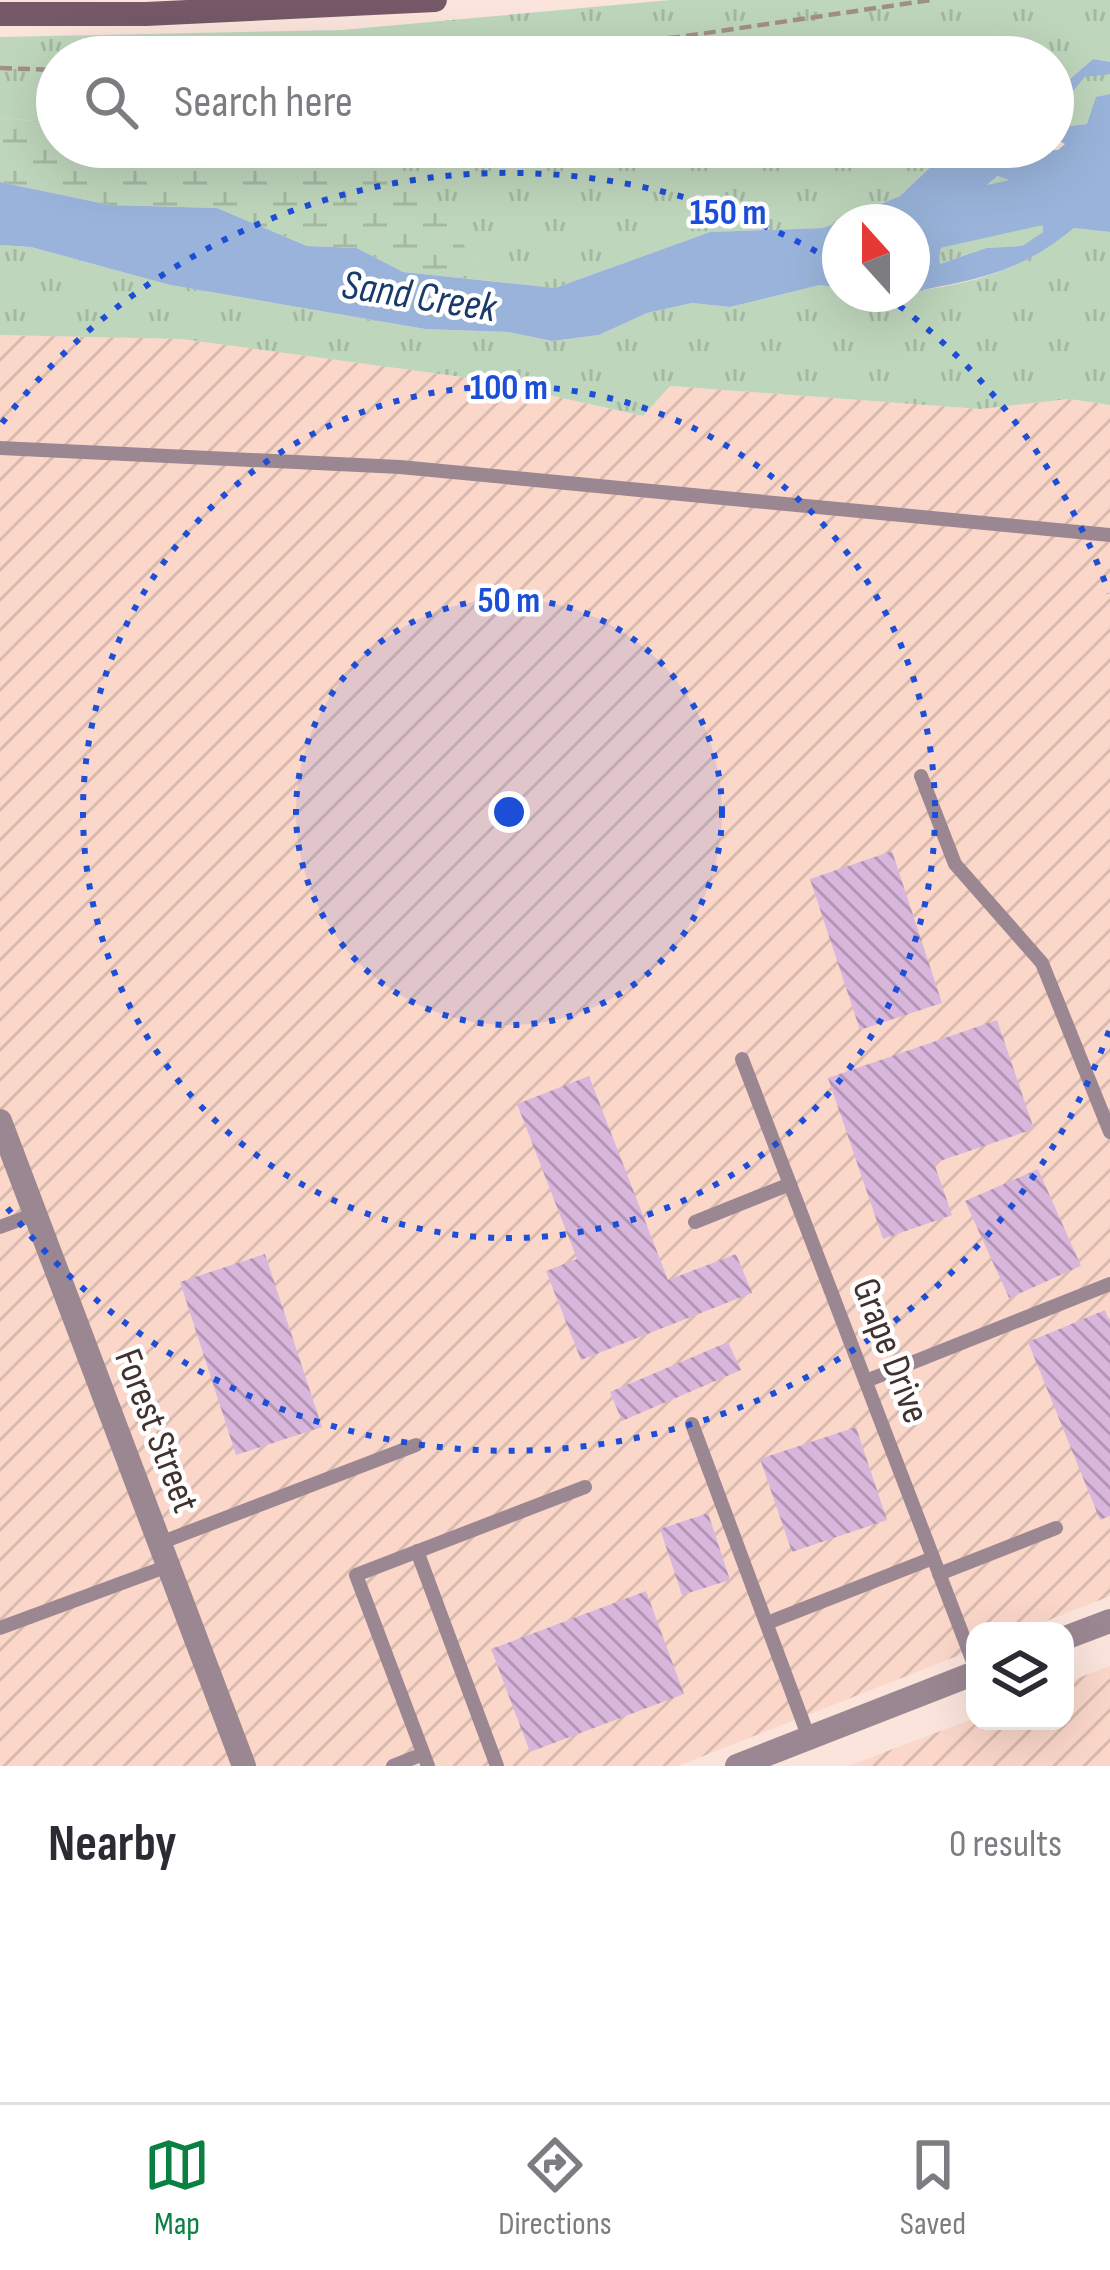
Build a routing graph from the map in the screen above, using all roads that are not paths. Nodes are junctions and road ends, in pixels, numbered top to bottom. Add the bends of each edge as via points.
1 (435, 0) edge
2 (0, 14) edge
3 (0, 448) edge
4 (1110, 535) edge
5 (922, 776) dead end
6 (742, 1059) dead end
7 (0, 1121) edge
8 (1110, 1132) edge
9 (790, 1184) junction
10 (35, 1214) junction
11 (695, 1222) dead end
12 (0, 1227) edge
13 (1110, 1284) edge
14 (866, 1382) junction
15 (692, 1424) dead end
16 (416, 1445) dead end
17 (585, 1487) dead end
18 (1056, 1528) dead end
19 (417, 1551) junction
20 (164, 1554) junction
21 (936, 1566) junction
22 (1110, 1621) edge
23 (767, 1623) junction
24 (0, 1628) edge
25 (1074, 1635) edge
26 (966, 1646) edge
27 (966, 1674) edge
28 (809, 1738) junction
29 (426, 1760) edge
30 (244, 1766) edge
31 (393, 1766) edge
32 (497, 1766) edge
33 (736, 1766) edge

1 - 2 main road
3 - 4 lane via 400,467
5 - 8 lane via 955,864 1042,963
6 - 9 lane, Grape Drive
7 - 10 street, Forest Street
9 - 11 lane
9 - 14 lane, Grape Drive
10 - 12 lane
10 - 20 street, Forest Street
13 - 14 lane
14 - 21 lane, Grape Drive
15 - 23 lane
16 - 20 lane
17 - 19 lane
18 - 21 lane
19 - 29 lane via 356,1575
19 - 32 lane
20 - 24 lane
20 - 30 street, Forest Street
21 - 23 lane
21 - 26 lane, Grape Drive
22 - 25 street
23 - 28 lane
27 - 28 street
28 - 33 street
29 - 31 lane

